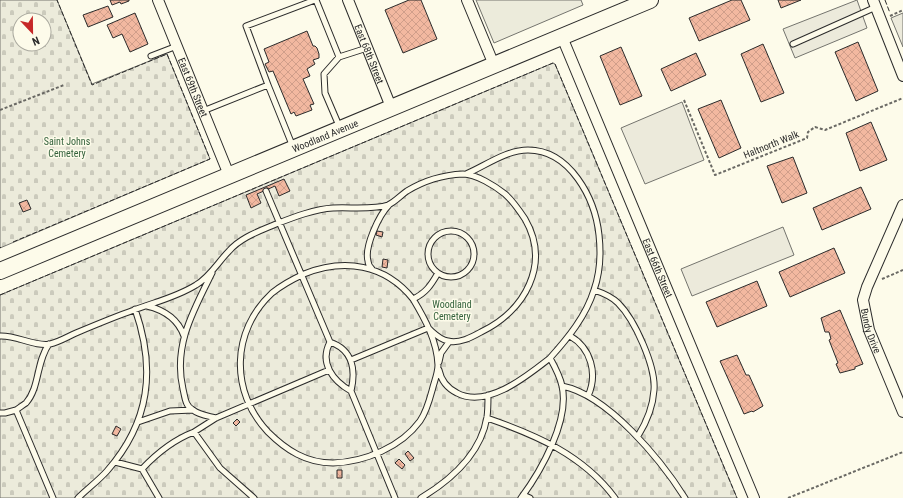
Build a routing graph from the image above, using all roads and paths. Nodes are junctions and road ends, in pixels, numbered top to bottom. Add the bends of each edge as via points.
1 (158, 0) edge
2 (315, 0) edge
3 (348, 0) edge
4 (467, 0) edge
5 (650, 0) edge
6 (875, 3) edge
7 (903, 10) edge
8 (890, 16) dead end
9 (562, 37) junction
10 (793, 44) dead end
11 (177, 46) junction
12 (367, 48) junction
13 (151, 56) dead end
14 (339, 58) junction
15 (494, 65) junction
16 (903, 76) edge
17 (64, 85) dead end
18 (268, 85) junction
19 (903, 98) edge
20 (684, 100) dead end
21 (391, 107) junction
22 (0, 110) edge
23 (203, 111) junction
24 (340, 129) junction
25 (294, 148) junction
26 (466, 174) junction
27 (229, 175) junction
28 (266, 192) dead end
29 (389, 205) junction
30 (903, 205) edge
31 (279, 223) junction
32 (367, 259) junction
33 (357, 266) junction
34 (214, 268) junction
35 (372, 270) junction
36 (903, 270) edge
37 (0, 271) edge
38 (438, 273) junction
39 (302, 276) junction
40 (882, 279) dead end
41 (594, 290) junction
42 (413, 299) junction
43 (146, 306) junction
44 (135, 309) junction
45 (428, 328) junction
46 (0, 336) edge
47 (570, 336) junction
48 (184, 337) junction
49 (330, 342) junction
50 (449, 342) junction
51 (49, 344) junction
52 (550, 358) junction
53 (351, 360) junction
54 (438, 367) junction
55 (329, 370) junction
56 (562, 386) junction
57 (351, 391) junction
58 (488, 395) junction
59 (588, 396) junction
60 (249, 404) junction
61 (16, 410) junction
62 (193, 410) junction
63 (903, 412) edge
64 (0, 413) edge
65 (216, 418) junction
66 (487, 418) junction
67 (138, 422) junction
68 (194, 432) junction
69 (638, 436) junction
70 (551, 445) junction
71 (903, 452) edge
72 (376, 454) junction
73 (114, 462) junction
74 (142, 469) junction
75 (428, 496) edge
76 (522, 496) edge
77 (53, 498) edge
78 (78, 498) edge
79 (159, 498) edge
80 (254, 498) edge
81 (395, 498) edge
82 (421, 498) edge
83 (530, 498) edge
84 (615, 498) edge
85 (685, 498) edge
86 (754, 498) edge
87 (788, 498) edge

1 - 11 street, East 69th Street
2 - 14 lane
2 - 18 lane via 246,26
3 - 12 street, East 68th Street
4 - 15 street
5 - 9 main road, Woodland Avenue
6 - 10 lane
6 - 16 street
7 - 8 path
9 - 15 main road, Woodland Avenue
9 - 86 street, East 66th Street
11 - 13 lane
11 - 23 street, East 69th Street
12 - 14 lane
12 - 21 street, East 68th Street
14 - 24 lane via 324,74 325,93
15 - 21 main road, Woodland Avenue
17 - 22 path
18 - 23 lane
18 - 25 lane
19 - 20 path, Haltnorth Walk via 825,130 815,127 808,132 807,138 715,175
21 - 24 main road, Woodland Avenue
23 - 27 street, East 69th Street
24 - 25 main road, Woodland Avenue
25 - 27 main road, Woodland Avenue
26 - 29 lane via 433,179 407,191
26 - 41 lane via 510,154 528,150 548,154 570,168 589,200 599,235 599,268
26 - 50 lane via 491,184 515,204 532,234 535,267 524,295 506,317 488,330
27 - 37 main road, Woodland Avenue
28 - 31 lane
29 - 31 lane via 331,208
29 - 32 lane via 380,216 374,230
30 - 63 street, Bundy Drive via 863,300 869,330
31 - 34 lane via 237,243
31 - 39 lane
32 - 33 lane
32 - 35 lane
33 - 35 lane
33 - 39 lane via 333,266
34 - 43 lane via 196,285
34 - 48 lane via 189,320
35 - 42 lane via 400,284
36 - 40 path
38 - 38 lane via 452,278 460,276 471,266 474,252 472,245 462,234 456,231 441,233 430,244 428,260
38 - 42 lane via 430,287
39 - 49 lane
39 - 60 lane via 283,284 271,294 245,334 240,373
41 - 47 lane
41 - 69 lane via 608,295 627,314 650,363 654,390 650,412
42 - 45 lane
43 - 44 lane
43 - 48 lane via 167,313 178,325
44 - 51 lane
44 - 67 lane via 147,358 143,406
45 - 50 lane
45 - 53 lane
45 - 54 lane via 435,347
46 - 51 lane
47 - 52 lane
47 - 59 lane via 581,344 592,364 592,388
48 - 62 lane via 180,361 181,381 185,400
49 - 53 lane via 344,350
49 - 55 lane via 326,354
50 - 54 lane via 441,353
51 - 61 lane via 43,352 32,392 26,402
52 - 56 lane
52 - 58 lane via 520,380
53 - 57 lane via 354,376
54 - 58 lane via 443,381 455,393 468,397
54 - 72 lane via 428,404 420,421 399,440
55 - 57 lane via 337,382
55 - 60 lane
56 - 59 lane
56 - 70 lane via 562,417
57 - 72 lane
58 - 66 lane
59 - 69 lane
60 - 65 lane
60 - 72 lane via 259,422 281,444 300,457 337,463
61 - 64 lane
61 - 77 lane
62 - 65 lane
62 - 67 lane via 170,411
65 - 68 lane
66 - 70 lane
66 - 75 lane via 467,460 457,472
67 - 73 lane
68 - 74 lane via 167,446
68 - 80 lane via 220,468
69 - 85 lane via 668,472
70 - 76 lane
70 - 84 lane via 580,462
71 - 87 path
72 - 81 lane
73 - 74 lane
73 - 78 lane
74 - 79 lane
75 - 82 lane
76 - 83 lane

